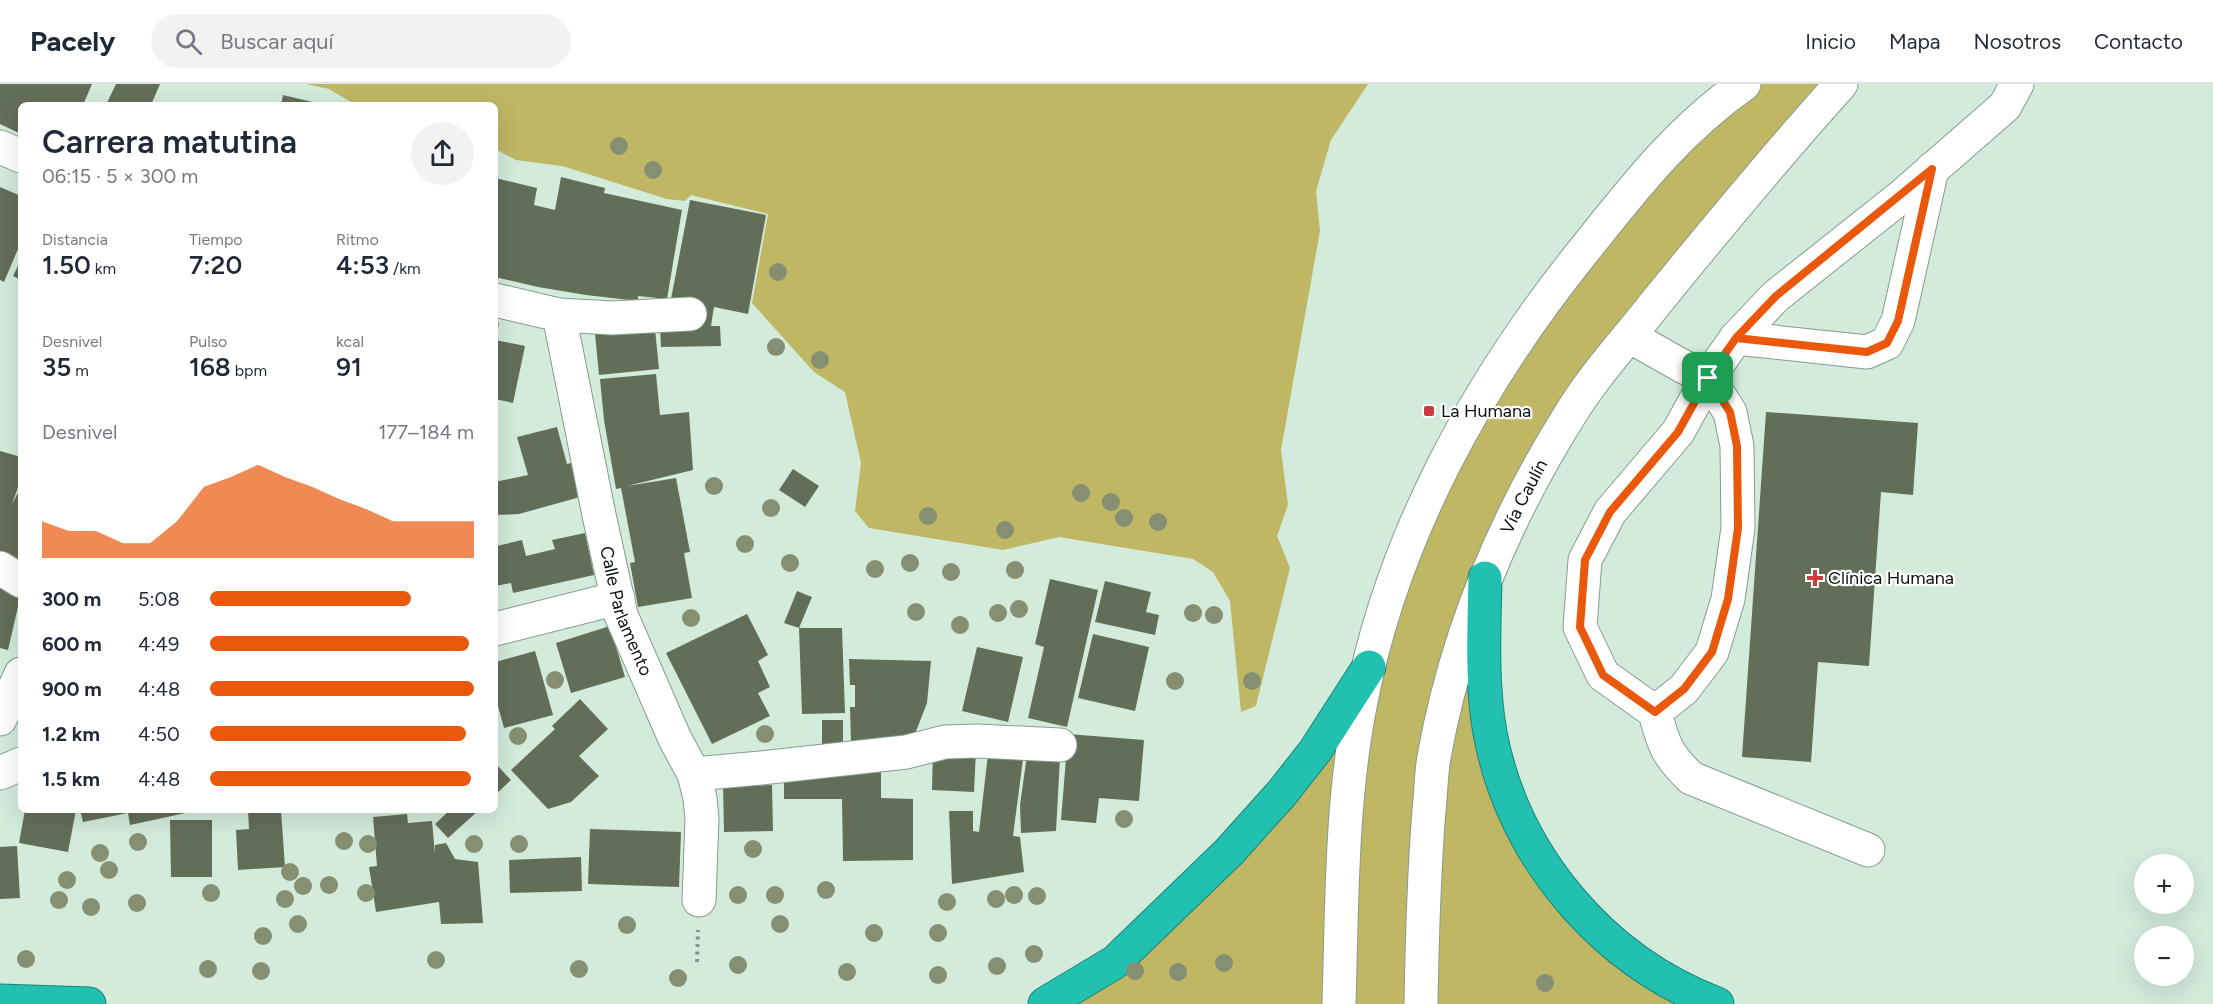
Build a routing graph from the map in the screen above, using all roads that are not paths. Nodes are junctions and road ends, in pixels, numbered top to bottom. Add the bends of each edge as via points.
1 (1744, 84) edge
2 (1841, 84) edge
3 (2017, 84) edge
4 (0, 147) edge
5 (18, 155) edge
6 (1932, 169) junction
7 (498, 301) edge
8 (690, 314) dead end
9 (559, 315) junction
10 (1629, 336) junction
11 (1736, 338) junction
12 (1708, 378) junction
13 (0, 568) edge
14 (1485, 578) junction
15 (18, 579) edge
16 (618, 598) junction
17 (498, 628) edge
18 (1369, 667) junction
19 (18, 681) edge
20 (1655, 712) junction
21 (0, 719) edge
22 (1060, 745) dead end
23 (18, 765) edge
24 (0, 773) edge
25 (694, 774) junction
26 (1868, 850) dead end
27 (699, 900) dead end
28 (0, 1001) edge
29 (89, 1004) edge
30 (1045, 1004) edge
31 (1339, 1004) edge
32 (1421, 1004) edge
33 (1717, 1004) edge

1 - 18 street via 1684,131 1653,165 1510,350 1421,513 1398,566
2 - 10 street, Vía Caulín via 1758,178
3 - 6 street via 2005,106
4 - 5 street
6 - 11 street via 1776,296
6 - 11 street via 1898,321 1887,343 1867,352
7 - 9 street
8 - 9 street via 612,318
9 - 16 street, Calle Parlamento
10 - 12 street
10 - 14 street, Vía Caulín via 1571,412 1509,523
11 - 12 street
12 - 20 street via 1730,412 1737,446 1738,528 1728,599 1712,652 1684,689
12 - 20 street via 1678,432 1610,512 1585,560 1580,627 1603,675
13 - 15 street
14 - 32 street, Vía Caulín via 1446,700 1433,760 1423,889
14 - 33 highway via 1485,685 1490,732 1502,783 1524,831 1551,877 1625,953 1660,978
16 - 17 street
16 - 25 street, Calle Parlamento via 644,670
18 - 30 highway via 1315,751 1229,852 1115,962
18 - 31 street via 1355,740 1348,808
19 - 21 street
20 - 26 street via 1672,760 1691,778
22 - 25 street via 945,742 906,752
23 - 24 street
25 - 27 street, Calle Parlamento via 702,819
28 - 29 highway

